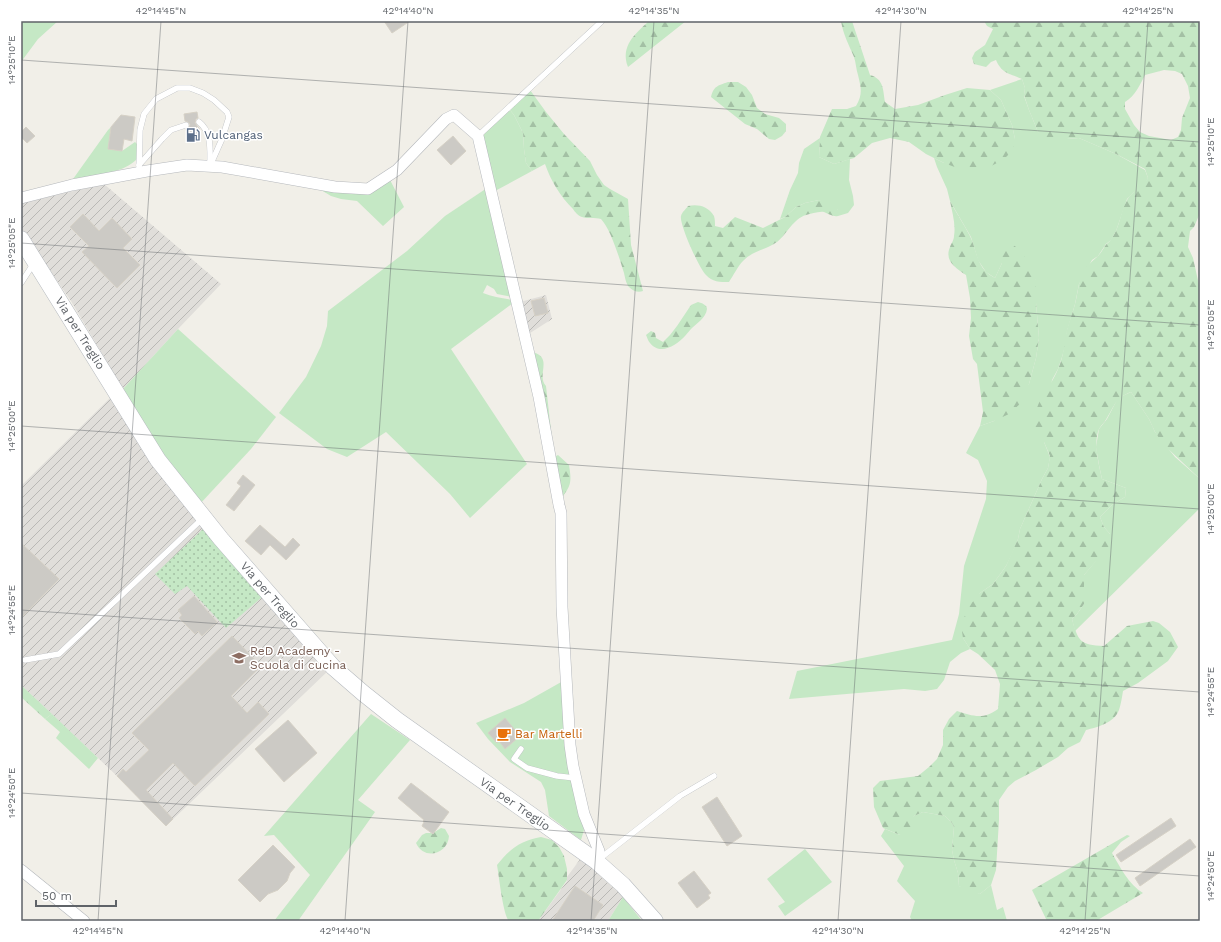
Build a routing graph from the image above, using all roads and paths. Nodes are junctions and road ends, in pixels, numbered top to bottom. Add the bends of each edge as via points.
1 (602, 21) edge
2 (199, 122) dead end
3 (186, 125) dead end
4 (478, 136) junction
5 (210, 167) junction
6 (139, 169) junction
7 (21, 198) edge
8 (21, 239) edge
9 (35, 261) junction
10 (21, 283) edge
11 (204, 518) junction
12 (25, 660) dead end
13 (521, 749) dead end
14 (714, 776) dead end
15 (575, 778) junction
16 (596, 861) junction
17 (21, 870) edge
18 (84, 921) edge
19 (655, 921) edge

1 - 4 lane
2 - 5 lane via 208,136
3 - 6 lane via 171,130
4 - 5 street via 454,115 446,119 396,170 368,189 335,187
4 - 15 street via 539,397 560,509 566,688
5 - 6 street via 188,165
5 - 6 lane via 229,117 227,112 203,93 190,88 177,88 156,99 144,114 140,130
6 - 7 street
8 - 9 main road, Via per Treglio
9 - 10 lane
9 - 11 main road, Via per Treglio via 158,460
11 - 12 lane via 59,654
11 - 16 main road, Via per Treglio via 333,667 397,720
13 - 15 lane via 514,759 527,768
14 - 16 lane via 680,796
15 - 16 street via 584,814 600,851
16 - 19 main road, Via per Treglio via 623,885
17 - 18 street

